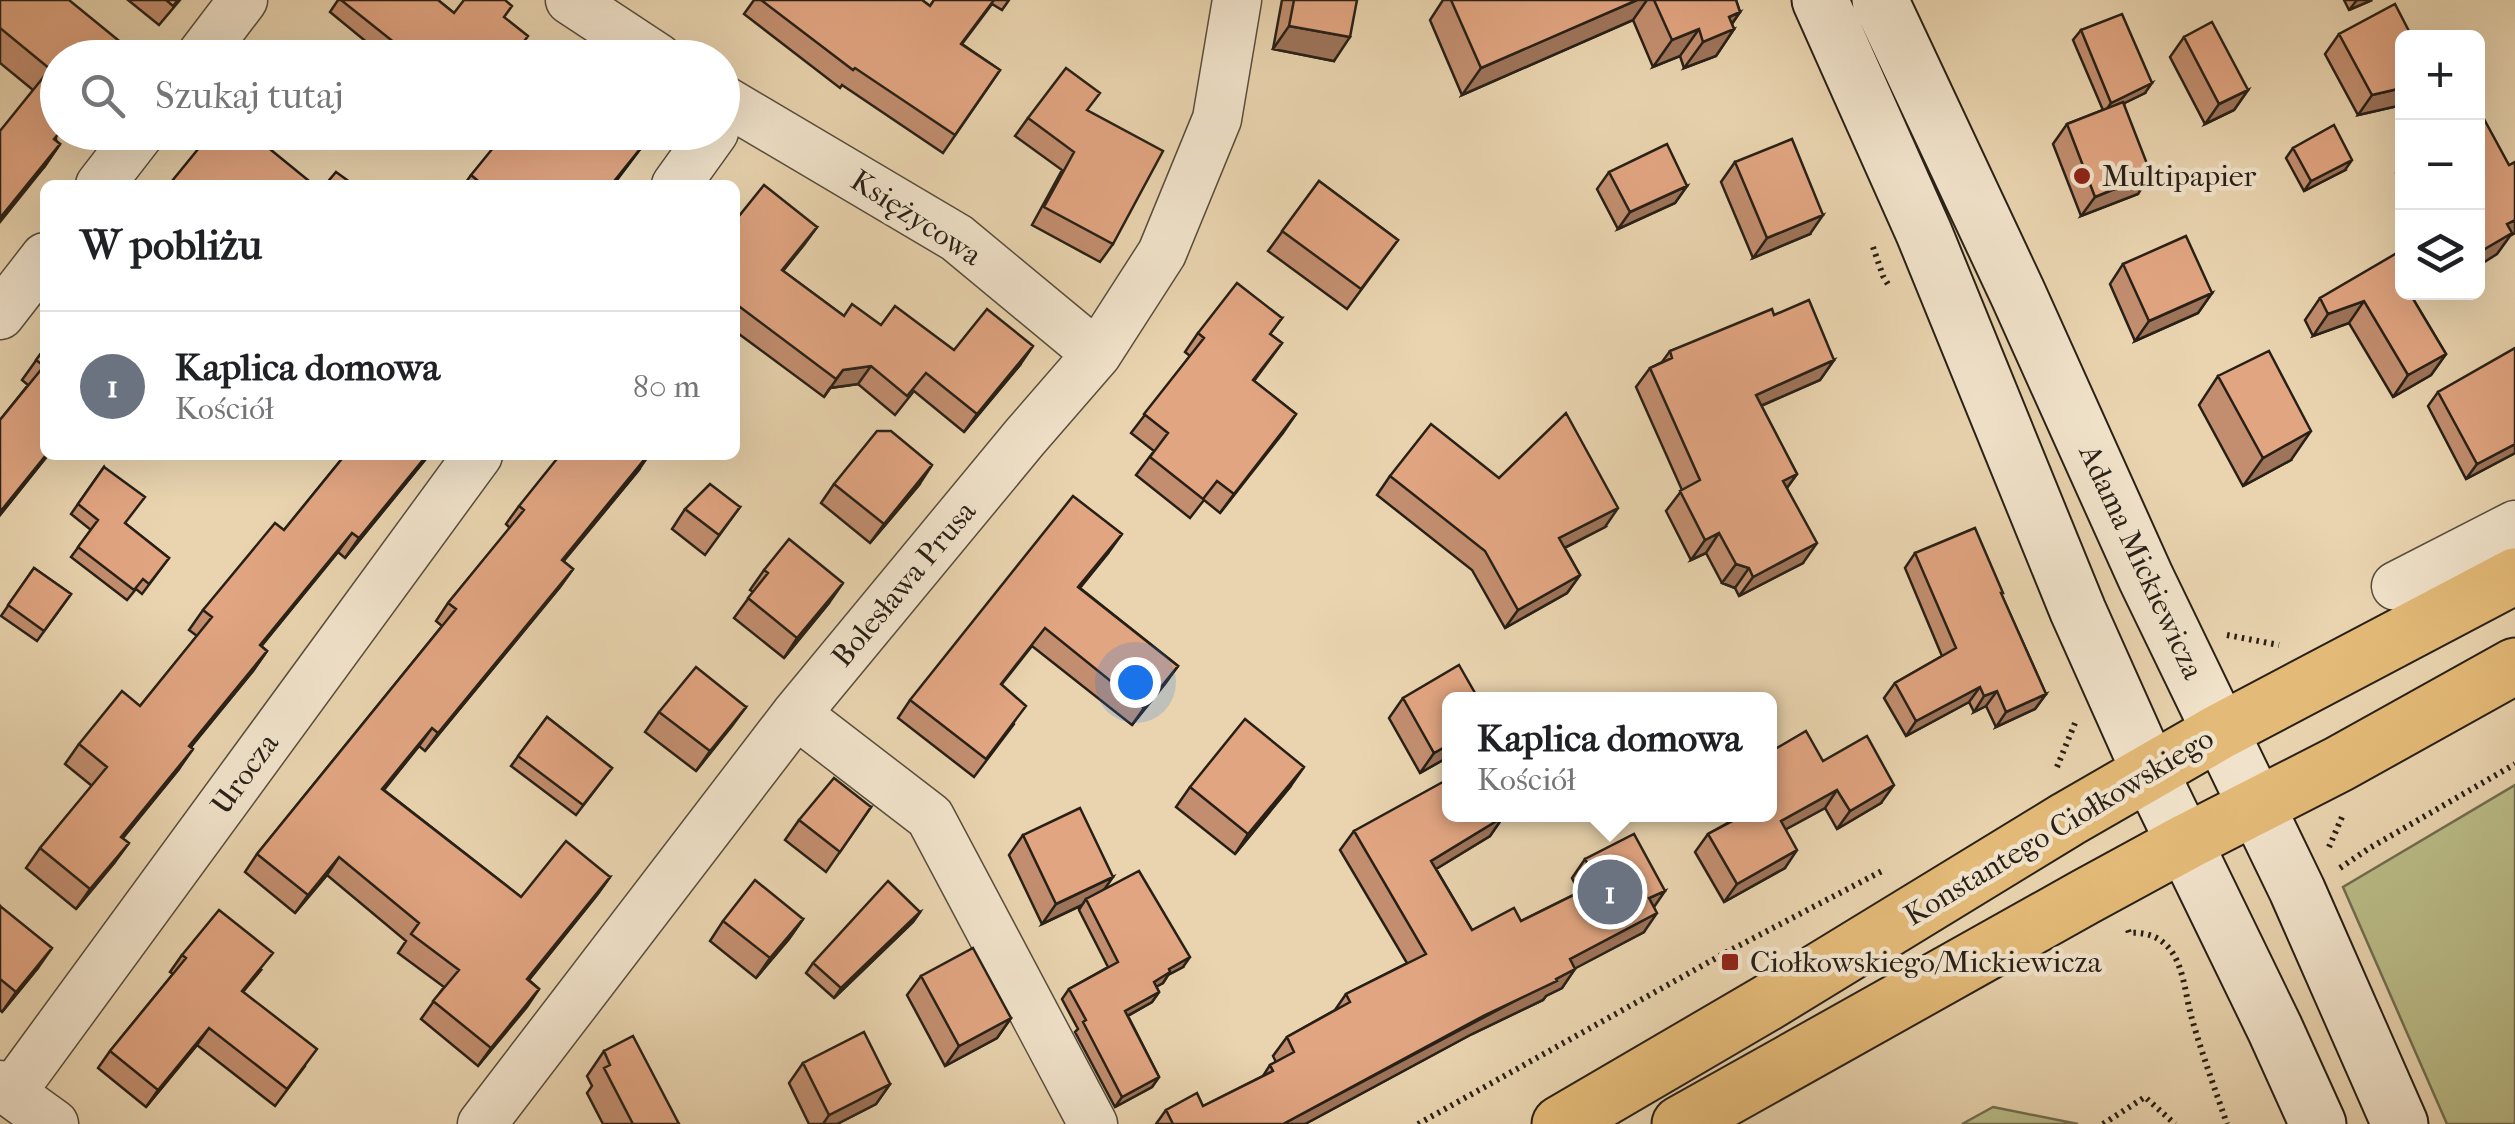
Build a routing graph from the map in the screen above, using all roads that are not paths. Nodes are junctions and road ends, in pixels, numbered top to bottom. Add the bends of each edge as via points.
1 (243, 0) edge
2 (570, 0) edge
3 (1237, 0) edge
4 (1883, 6) edge
5 (1828, 18) edge
6 (213, 40) edge
7 (631, 40) edge
8 (740, 124) edge
9 (127, 150) edge
10 (700, 150) edge
11 (104, 180) edge
12 (679, 180) edge
13 (40, 263) edge
14 (0, 315) edge
15 (1097, 354) junction
16 (474, 460) edge
17 (2515, 526) edge
18 (2515, 576) edge
19 (2146, 578) junction
20 (2078, 611) junction
21 (2396, 612) junction
22 (2515, 666) edge
23 (2446, 704) junction
24 (796, 714) junction
25 (2219, 732) junction
26 (2150, 772) junction
27 (2257, 806) junction
28 (2186, 842) junction
29 (1978, 872) junction
30 (2008, 940) junction
31 (2341, 993) junction
32 (2275, 1029) junction
33 (6, 1089) edge
34 (54, 1124) edge
35 (482, 1124) edge
36 (1093, 1124) edge
37 (1560, 1124) edge
38 (1680, 1124) edge
39 (2318, 1124) edge
40 (2400, 1124) edge

1 - 6 street
2 - 7 street
3 - 15 street, Bolesława Prusa via 1217,119 1162,253
4 - 5 street
4 - 19 street, Adama Mickiewicza
5 - 20 street
8 - 15 street, Księżycowa via 957,238
9 - 11 street
10 - 12 street
13 - 14 street
15 - 24 street, Bolesława Prusa
16 - 33 street, Urocza
17 - 21 street, Konstantego Ciołkowskiego
18 - 21 main road, Konstantego Ciołkowskiego
19 - 20 street via 2147,590 2131,614 2104,621
19 - 25 street, Adama Mickiewicza
20 - 26 street
21 - 23 main road via 2389,671 2396,688 2421,705
21 - 25 main road, Konstantego Ciołkowskiego
22 - 23 main road
23 - 27 main road
24 - 35 street, Bolesława Prusa
24 - 36 street via 930,817
25 - 26 main road, Konstantego Ciołkowskiego
25 - 27 street, Adama Mickiewicza
26 - 28 street
26 - 29 main road, Konstantego Ciołkowskiego
27 - 28 main road
27 - 31 street, Adama Mickiewicza
28 - 30 main road
28 - 32 street
29 - 30 main road via 2004,877 2021,895 2023,920
29 - 37 main road, Konstantego Ciołkowskiego
30 - 38 main road
31 - 32 street via 2303,988 2282,1004
31 - 40 street, Adama Mickiewicza
32 - 39 street
33 - 34 street

